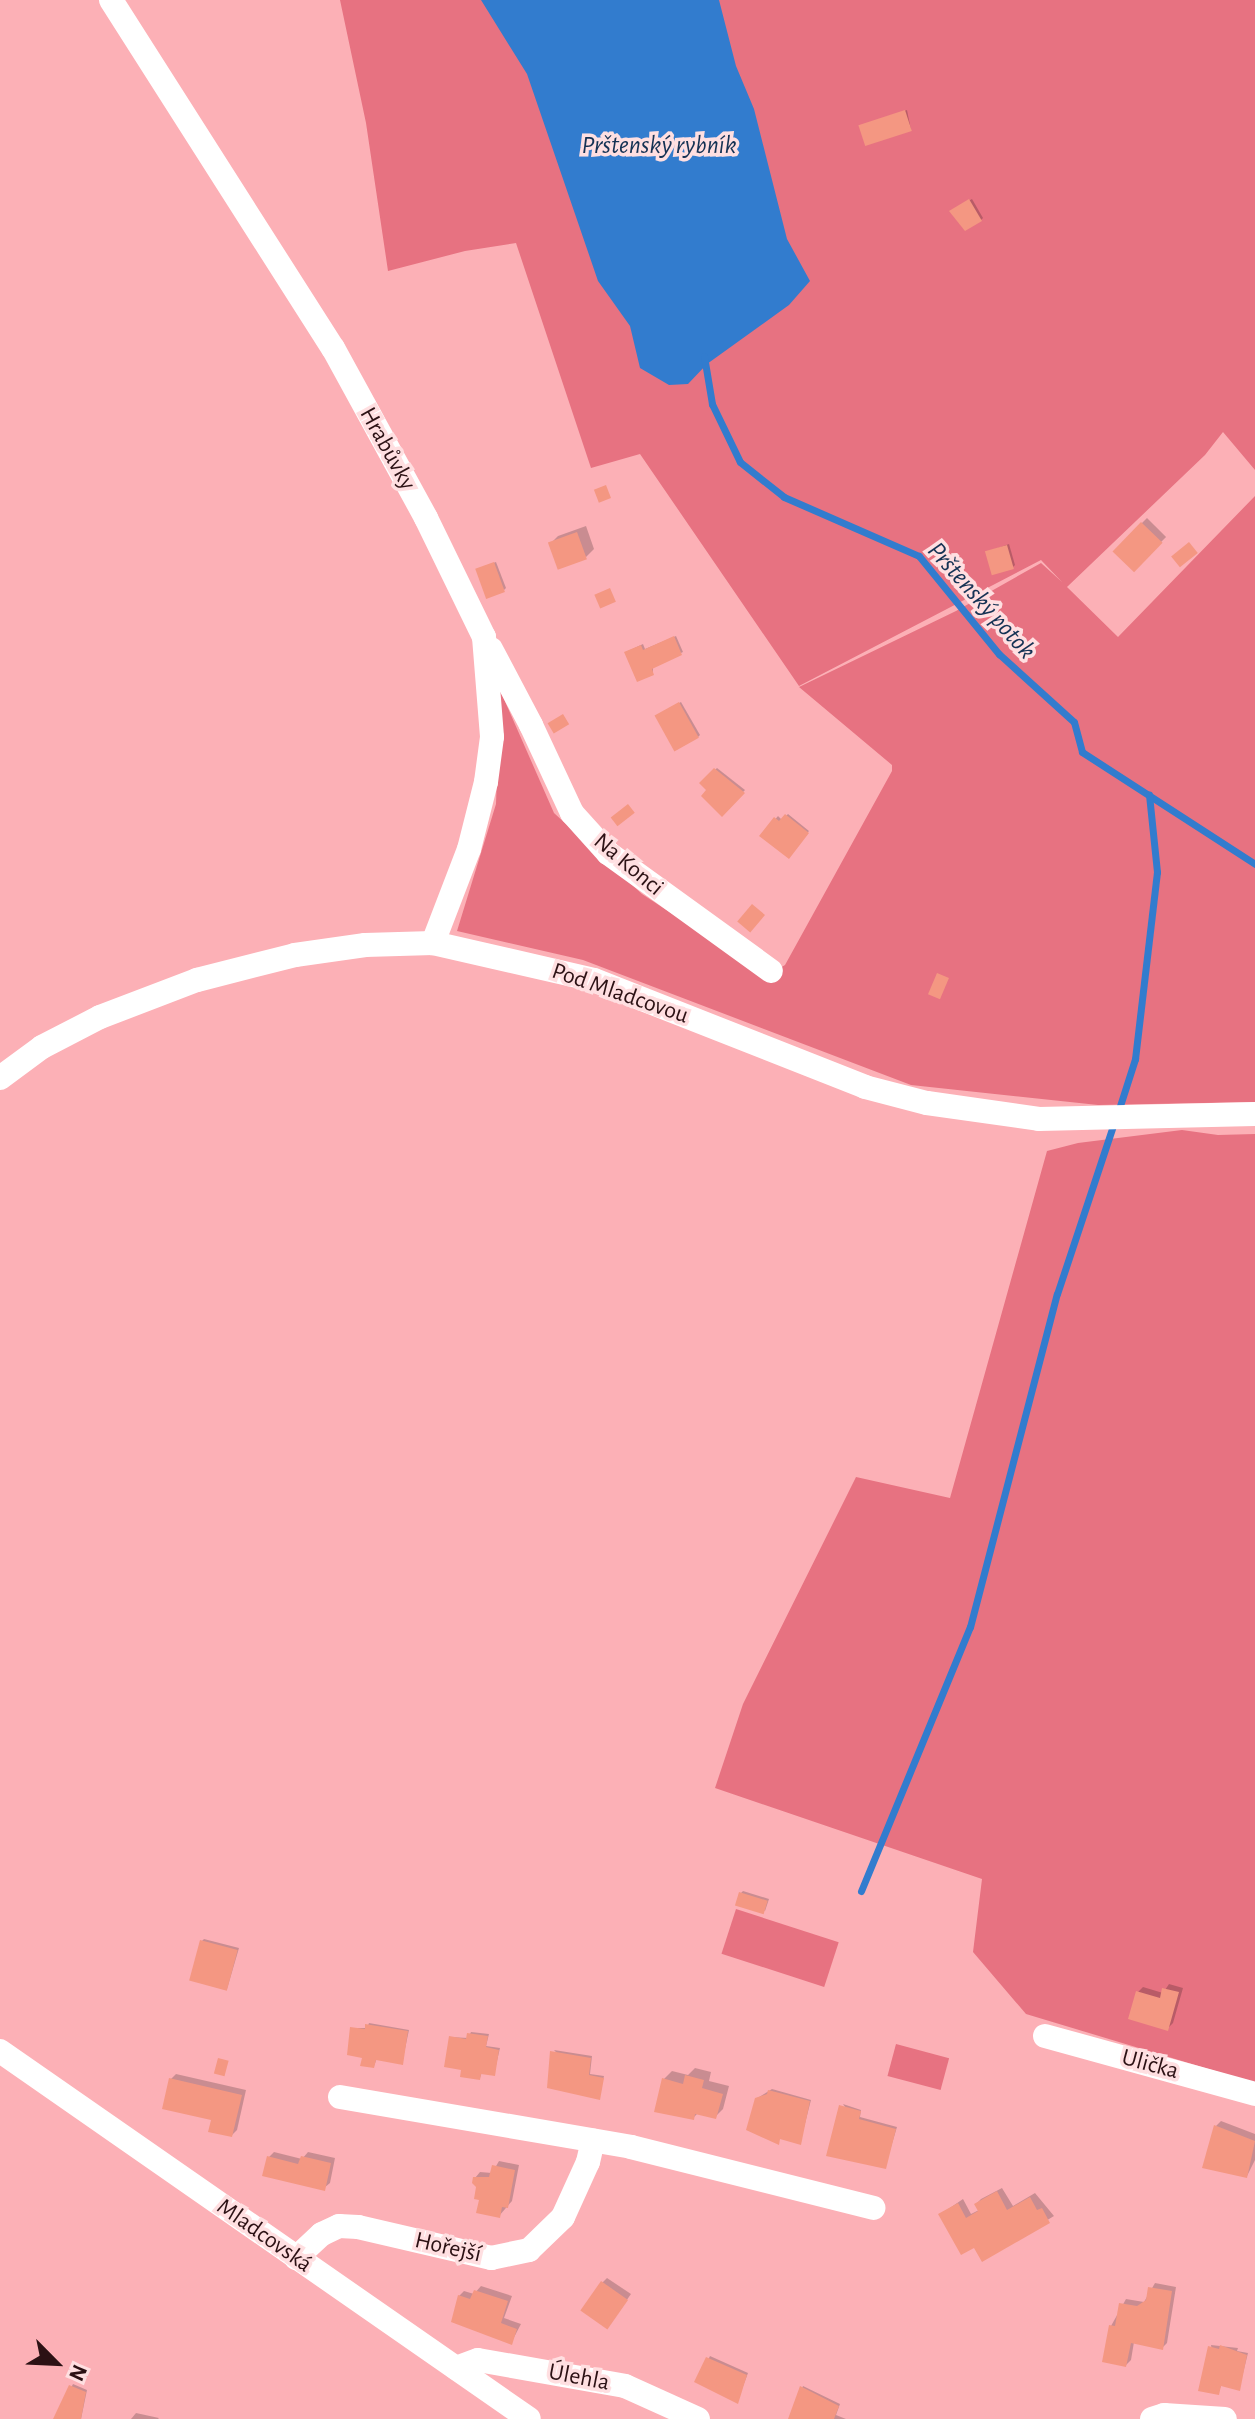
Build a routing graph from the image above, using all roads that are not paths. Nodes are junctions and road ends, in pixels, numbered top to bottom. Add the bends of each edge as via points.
1 (111, 0) edge
2 (484, 637) junction
3 (433, 943) junction
4 (771, 971) dead end
5 (0, 1078) edge
6 (1255, 1114) edge
7 (1045, 2036) dead end
8 (0, 2051) edge
9 (1255, 2094) edge
10 (340, 2097) dead end
11 (593, 2141) junction
12 (873, 2208) dead end
13 (296, 2258) junction
14 (456, 2368) junction
15 (529, 2419) edge
16 (698, 2419) edge
17 (1152, 2419) edge
18 (1225, 2419) edge

1 - 2 street, Hrabůvky via 333,348
2 - 3 street, Hrabůvky via 492,737 486,782 469,849
2 - 4 street, Na Konci via 572,813 608,853
3 - 5 street, Pod Mladcovou via 295,955 197,980 100,1017 42,1047
3 - 6 street, Pod Mladcovou via 594,980 865,1087 927,1103 1039,1119
7 - 9 street, Ulička
8 - 13 street, Mladcovská
10 - 11 street
11 - 12 street
11 - 13 street, Hořejší via 563,2217 529,2250 491,2258 339,2226
13 - 14 street, Mladcovská
14 - 15 street, Mladcovská
14 - 16 street, Úlehla via 478,2360 625,2386
17 - 18 street

